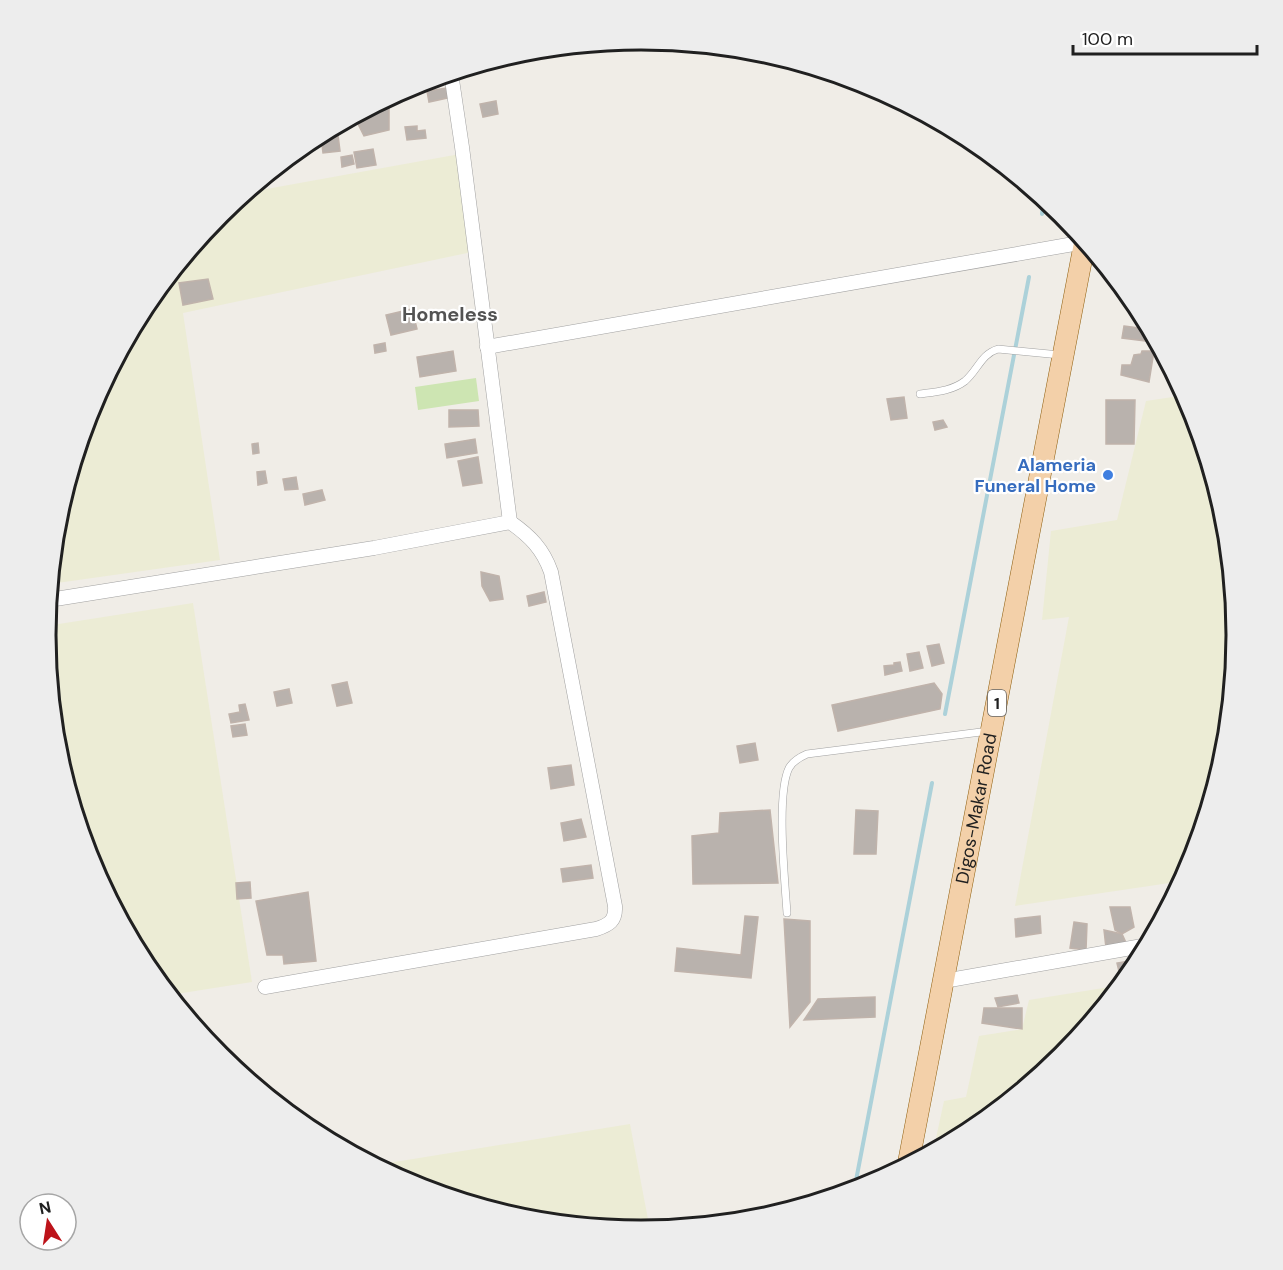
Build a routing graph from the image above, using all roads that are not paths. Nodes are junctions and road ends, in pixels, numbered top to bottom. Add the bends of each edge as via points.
1 (452, 81) edge
2 (1077, 243) edge
3 (1083, 251) edge
4 (487, 347) junction
5 (1063, 356) junction
6 (920, 394) dead end
7 (510, 522) junction
8 (57, 599) edge
9 (992, 731) junction
10 (787, 914) dead end
11 (1137, 947) edge
12 (944, 981) junction
13 (265, 987) dead end
14 (910, 1155) edge

1 - 4 street
2 - 4 street
3 - 5 main road, Digos-Makar Road / 1
4 - 7 street
5 - 6 lane via 990,352 956,386
5 - 9 main road, Digos-Makar Road / 1
7 - 8 street
7 - 13 street via 539,545 551,572 615,906 614,919 596,929
9 - 10 lane via 807,754 797,759 786,779 783,821
9 - 12 main road, Digos-Makar Road / 1
11 - 12 street
12 - 14 main road, Digos-Makar Road / 1

